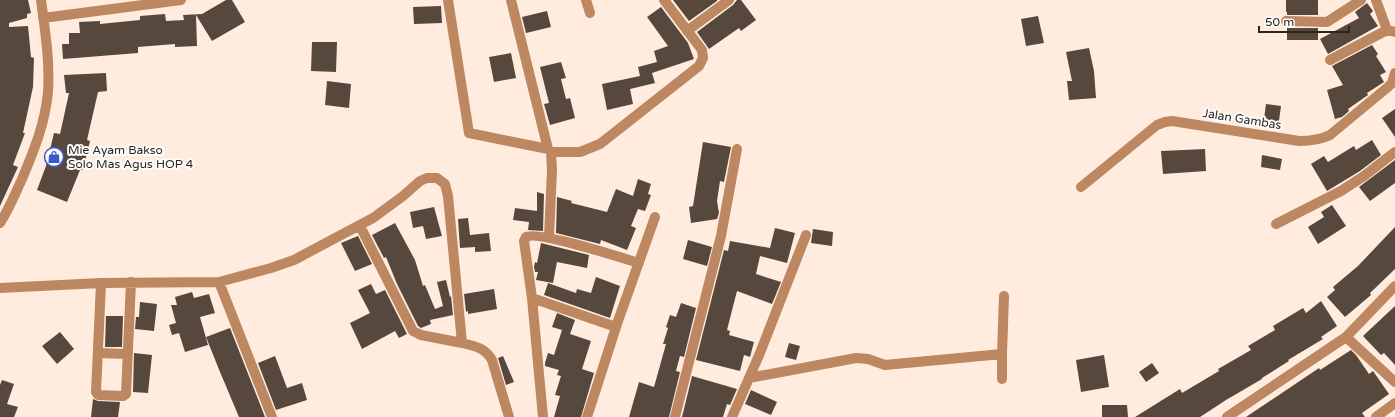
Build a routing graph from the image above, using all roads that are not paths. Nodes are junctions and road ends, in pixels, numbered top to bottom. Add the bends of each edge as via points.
1 (41, 0) edge
2 (182, 0) edge
3 (448, 0) edge
4 (511, 0) edge
5 (586, 0) edge
6 (664, 0) edge
7 (729, 0) edge
8 (1361, 0) edge
9 (1376, 0) edge
10 (590, 13) dead end
11 (43, 18) junction
12 (1286, 21) dead end
13 (687, 31) junction
14 (1391, 31) edge
15 (1330, 60) dead end
16 (1395, 73) edge
17 (737, 149) dead end
18 (549, 151) junction
19 (1395, 152) edge
20 (1081, 187) dead end
21 (655, 217) dead end
22 (0, 223) edge
23 (1276, 224) dead end
24 (360, 226) junction
25 (806, 235) dead end
26 (549, 237) junction
27 (639, 263) junction
28 (101, 282) junction
29 (131, 282) junction
30 (219, 282) junction
31 (1395, 286) edge
32 (0, 288) edge
33 (1004, 296) dead end
34 (532, 298) junction
35 (616, 328) junction
36 (1346, 337) junction
37 (462, 343) junction
38 (98, 353) junction
39 (127, 354) junction
40 (1002, 354) junction
41 (749, 378) junction
42 (1002, 379) dead end
43 (1395, 382) edge
44 (1395, 403) edge
45 (272, 417) edge
46 (510, 417) edge
47 (543, 417) edge
48 (587, 417) edge
49 (675, 417) edge
50 (732, 417) edge
51 (1227, 417) edge
52 (1376, 417) edge

1 - 11 street
2 - 11 street
3 - 18 street via 469,133
4 - 18 street
5 - 10 street
6 - 13 street
7 - 13 street
8 - 12 street via 1327,22
9 - 14 street
11 - 22 street via 48,66 45,112 34,153
13 - 18 street via 703,54 700,66 600,144 580,152
14 - 15 street
16 - 20 street, Jalan Gambas via 1392,82 1383,92 1322,139 1299,141 1165,122
17 - 49 street via 721,236
18 - 26 street via 552,170
19 - 23 street via 1347,187
21 - 27 street
24 - 30 street via 289,262
24 - 37 street via 413,331
24 - 37 street via 420,181 436,178 445,184
25 - 41 street
26 - 27 street
26 - 34 street via 527,235 524,239
27 - 35 street
28 - 29 street
28 - 32 street
28 - 38 street
29 - 30 street
29 - 39 street
30 - 45 street
31 - 36 street
33 - 40 street
34 - 35 street
34 - 47 street
35 - 48 street
36 - 43 street
36 - 51 street
37 - 46 street via 478,347 489,355
38 - 39 street
38 - 39 street via 98,395 125,395
40 - 41 street via 885,365 856,358
40 - 42 street
41 - 50 street
44 - 52 street

